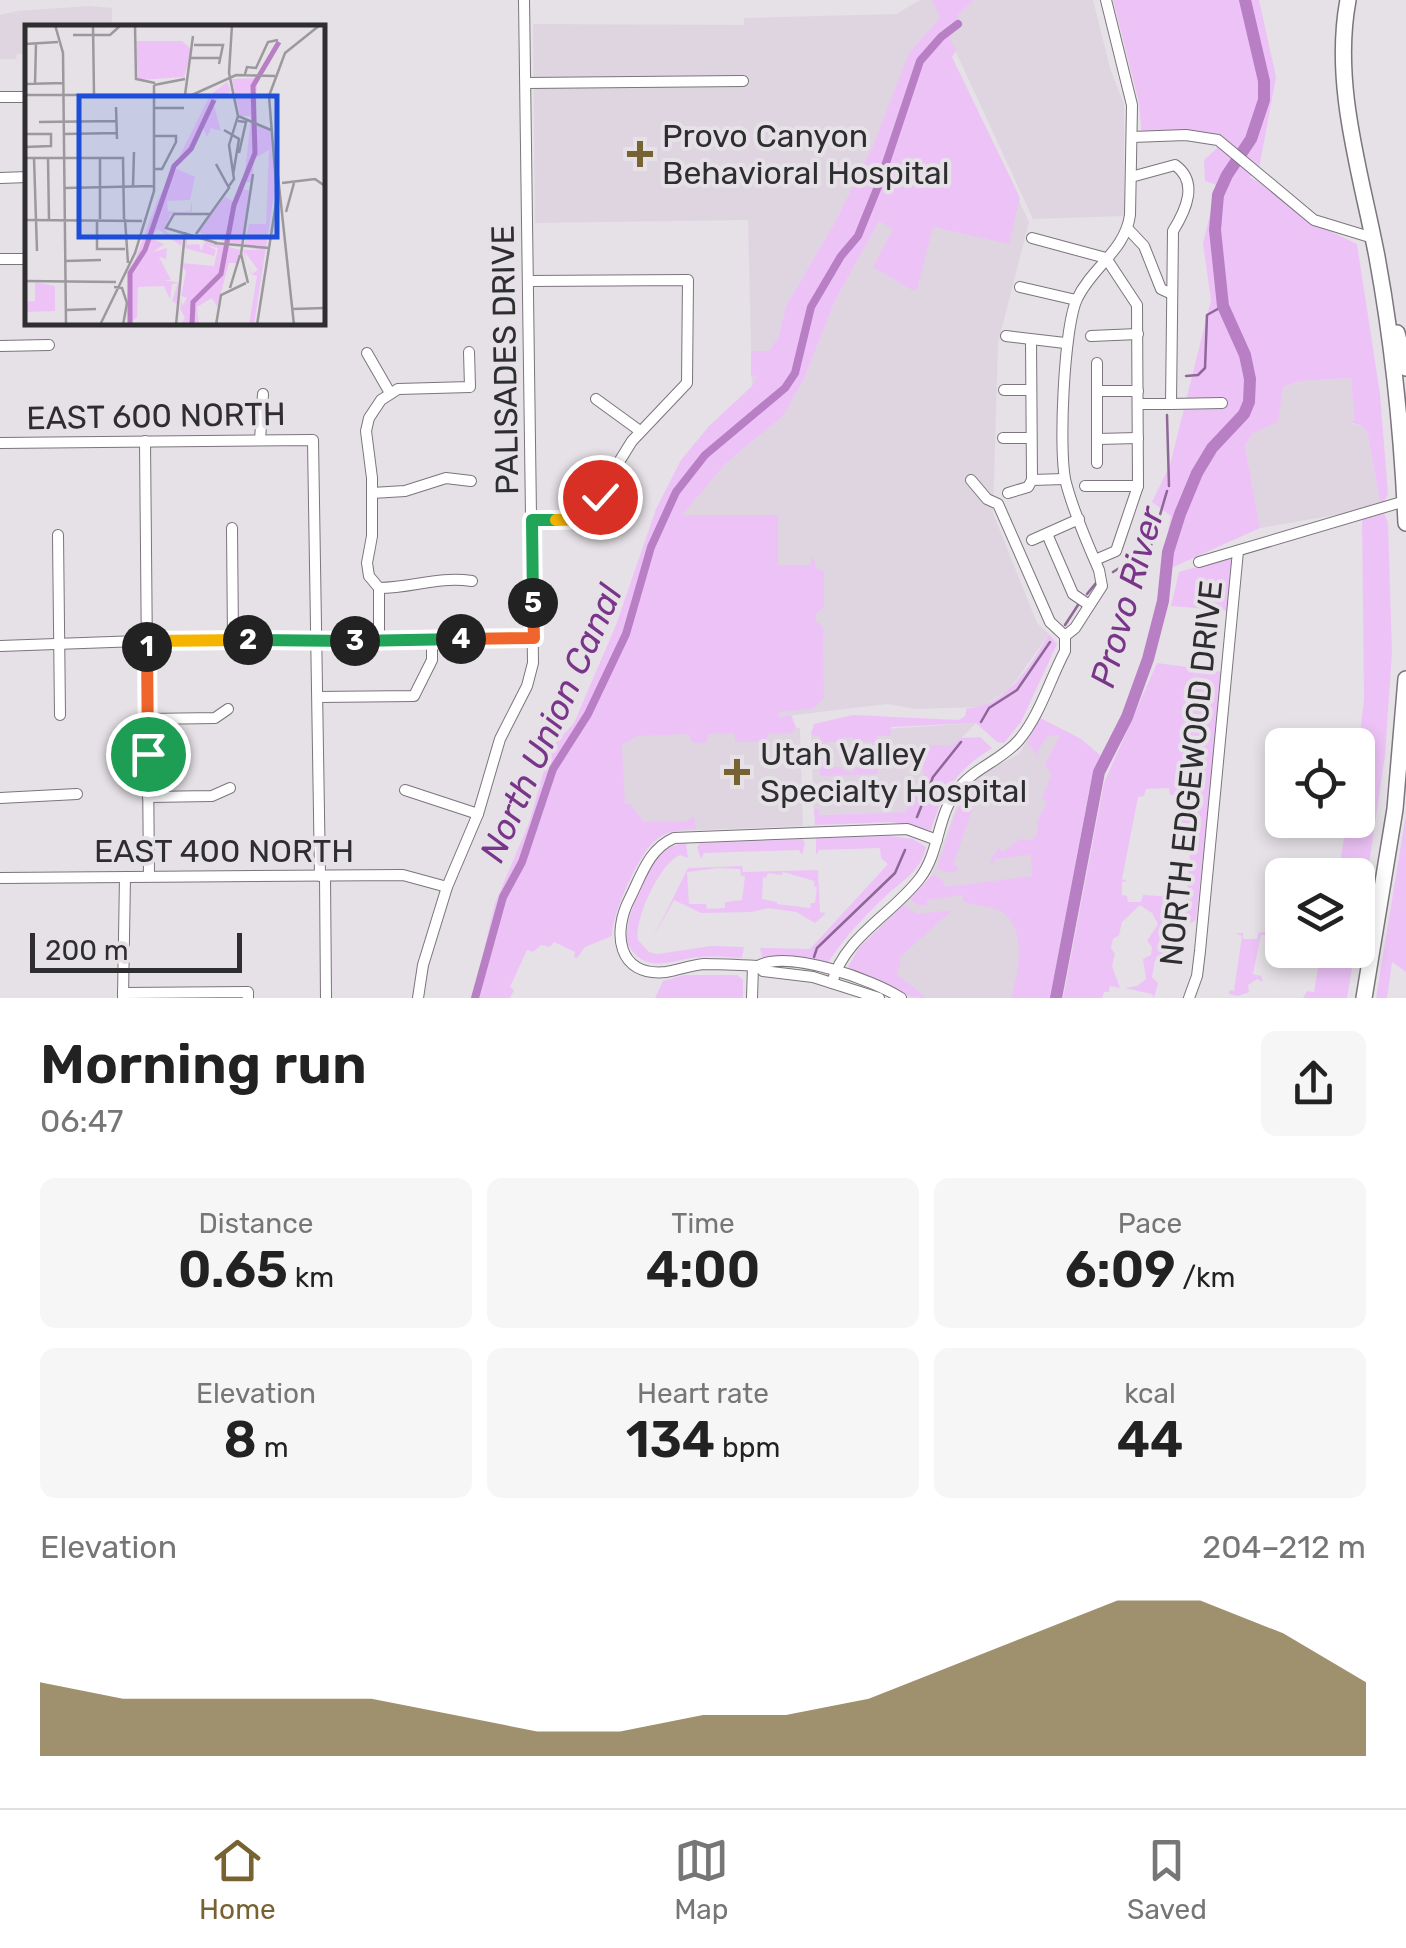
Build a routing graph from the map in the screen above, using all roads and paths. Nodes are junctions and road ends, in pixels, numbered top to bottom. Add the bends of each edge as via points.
1 (524, 0) edge
2 (1106, 0) edge
3 (1340, 0) edge
4 (1348, 0) edge
5 (1343, 42) junction
6 (743, 81) dead end
7 (526, 83) junction
8 (1132, 137) junction
9 (1131, 177) junction
10 (1128, 230) junction
11 (1032, 238) dead end
12 (1373, 238) junction
13 (1106, 258) junction
14 (25, 259) edge
15 (0, 260) edge
16 (529, 281) junction
17 (1020, 286) dead end
18 (1172, 294) junction
19 (1383, 295) junction
20 (1076, 300) junction
21 (1138, 334) junction
22 (1006, 336) dead end
23 (1091, 336) dead end
24 (1031, 340) junction
25 (1065, 343) junction
26 (0, 346) edge
27 (50, 346) dead end
28 (470, 352) dead end
29 (367, 353) dead end
30 (1097, 363) dead end
31 (1406, 368) edge
32 (1004, 390) dead end
33 (1031, 390) junction
34 (1138, 391) junction
35 (1097, 392) junction
36 (262, 394) dead end
37 (390, 394) junction
38 (596, 400) dead end
39 (1222, 403) dead end
40 (1138, 404) junction
41 (1171, 404) junction
42 (640, 431) junction
43 (1004, 438) dead end
44 (1030, 438) junction
45 (1097, 438) junction
46 (1138, 438) junction
47 (260, 440) junction
48 (145, 442) junction
49 (0, 443) edge
50 (1097, 463) dead end
51 (471, 480) dead end
52 (971, 480) dead end
53 (1032, 480) junction
54 (1064, 480) junction
55 (1085, 486) dead end
56 (1138, 486) junction
57 (372, 493) junction
58 (1008, 493) dead end
59 (1405, 501) edge
60 (1078, 519) junction
61 (532, 520) junction
62 (1406, 522) edge
63 (232, 528) dead end
64 (1047, 534) junction
65 (58, 535) dead end
66 (1032, 540) dead end
67 (1238, 551) junction
68 (1094, 560) junction
69 (1199, 562) dead end
70 (472, 581) dead end
71 (379, 588) junction
72 (1090, 605) junction
73 (534, 638) junction
74 (1066, 639) junction
75 (233, 640) junction
76 (317, 640) junction
77 (379, 640) junction
78 (432, 640) junction
79 (147, 641) junction
80 (59, 645) junction
81 (0, 646) edge
82 (1406, 679) edge
83 (318, 697) junction
84 (228, 709) dead end
85 (60, 715) dead end
86 (147, 719) junction
87 (230, 788) dead end
88 (405, 790) dead end
89 (76, 794) dead end
90 (148, 797) junction
91 (0, 798) edge
92 (478, 814) junction
93 (937, 840) junction
94 (149, 876) junction
95 (323, 876) junction
96 (126, 877) junction
97 (0, 878) edge
98 (447, 888) junction
99 (756, 966) junction
100 (834, 977) junction
101 (123, 995) edge
102 (248, 995) edge
103 (326, 998) edge
104 (418, 998) edge
105 (752, 998) edge
106 (879, 998) edge
107 (901, 998) edge
108 (1188, 998) edge
109 (1364, 998) edge

1 - 7 street, PALISADES DRIVE
2 - 8 street via 1132,105
3 - 5 highway
4 - 5 highway
5 - 12 highway via 1346,95
6 - 7 street
7 - 16 street, PALISADES DRIVE
8 - 9 street
8 - 12 street via 1213,138 1314,220
9 - 10 street
9 - 18 street via 1174,166 1188,181 1188,207 1173,230
10 - 13 street
10 - 18 street via 1144,246 1161,289
11 - 13 street
12 - 19 highway
13 - 20 street
13 - 21 street via 1137,305
14 - 15 street
16 - 42 street via 688,280 687,383
16 - 61 street, PALISADES DRIVE
17 - 20 street
18 - 41 street
19 - 31 highway
19 - 59 highway
20 - 25 street
21 - 23 street
21 - 34 street
22 - 24 street
24 - 25 street
24 - 33 street
25 - 54 street
26 - 27 street
28 - 37 street via 470,387
29 - 37 street
30 - 35 street
32 - 33 street
33 - 44 street
34 - 35 street
34 - 40 street
35 - 45 street
36 - 47 street
37 - 57 street via 367,426
38 - 42 street
39 - 41 street
40 - 41 street
40 - 46 street
42 - 61 street via 588,519
43 - 44 street
44 - 53 street
45 - 46 street
45 - 50 street
46 - 56 street
47 - 48 street, EAST 600 NORTH
47 - 76 street, EAST 600 NORTH via 313,440
48 - 49 street, EAST 600 NORTH
48 - 79 street
51 - 57 street via 446,478 405,492
52 - 74 street via 998,504 1050,622
53 - 54 street
53 - 58 street
54 - 60 street
55 - 56 street
56 - 68 street via 1116,551
57 - 71 street via 367,569
59 - 62 highway
59 - 67 street
60 - 64 street
60 - 68 street
61 - 73 street, PALISADES DRIVE
63 - 75 street
64 - 66 street
64 - 72 street via 1073,594
65 - 80 street
67 - 69 street
67 - 108 street, NORTH EDGEWOOD DRIVE via 1200,951
68 - 72 street via 1102,586
70 - 71 street via 437,578
71 - 77 street
72 - 74 street
73 - 78 street
73 - 92 street, PALISADES DRIVE via 530,677 500,739
74 - 93 street via 1020,739 966,778 948,803
75 - 76 street
75 - 79 street
76 - 77 street
76 - 83 street
77 - 78 street
78 - 83 street via 432,660 414,696
79 - 80 street
79 - 86 street
80 - 81 street
80 - 85 street
82 - 109 highway via 1394,809
83 - 95 street
84 - 86 street via 215,718
86 - 90 street
87 - 90 street via 212,796
88 - 92 street
89 - 91 street
90 - 94 street
92 - 98 street, PALISADES DRIVE
93 - 99 street via 907,829 694,836 655,849 622,914 618,939 628,960 664,972 701,964
93 - 100 street via 922,876 860,938
94 - 95 street, EAST 400 NORTH
94 - 96 street, EAST 400 NORTH
95 - 98 street, EAST 400 NORTH via 403,875
95 - 103 street
96 - 97 street, EAST 400 NORTH
96 - 101 street
98 - 104 street, PALISADES DRIVE
99 - 100 street
99 - 105 street
100 - 106 street
100 - 107 street via 876,984
101 - 102 street

